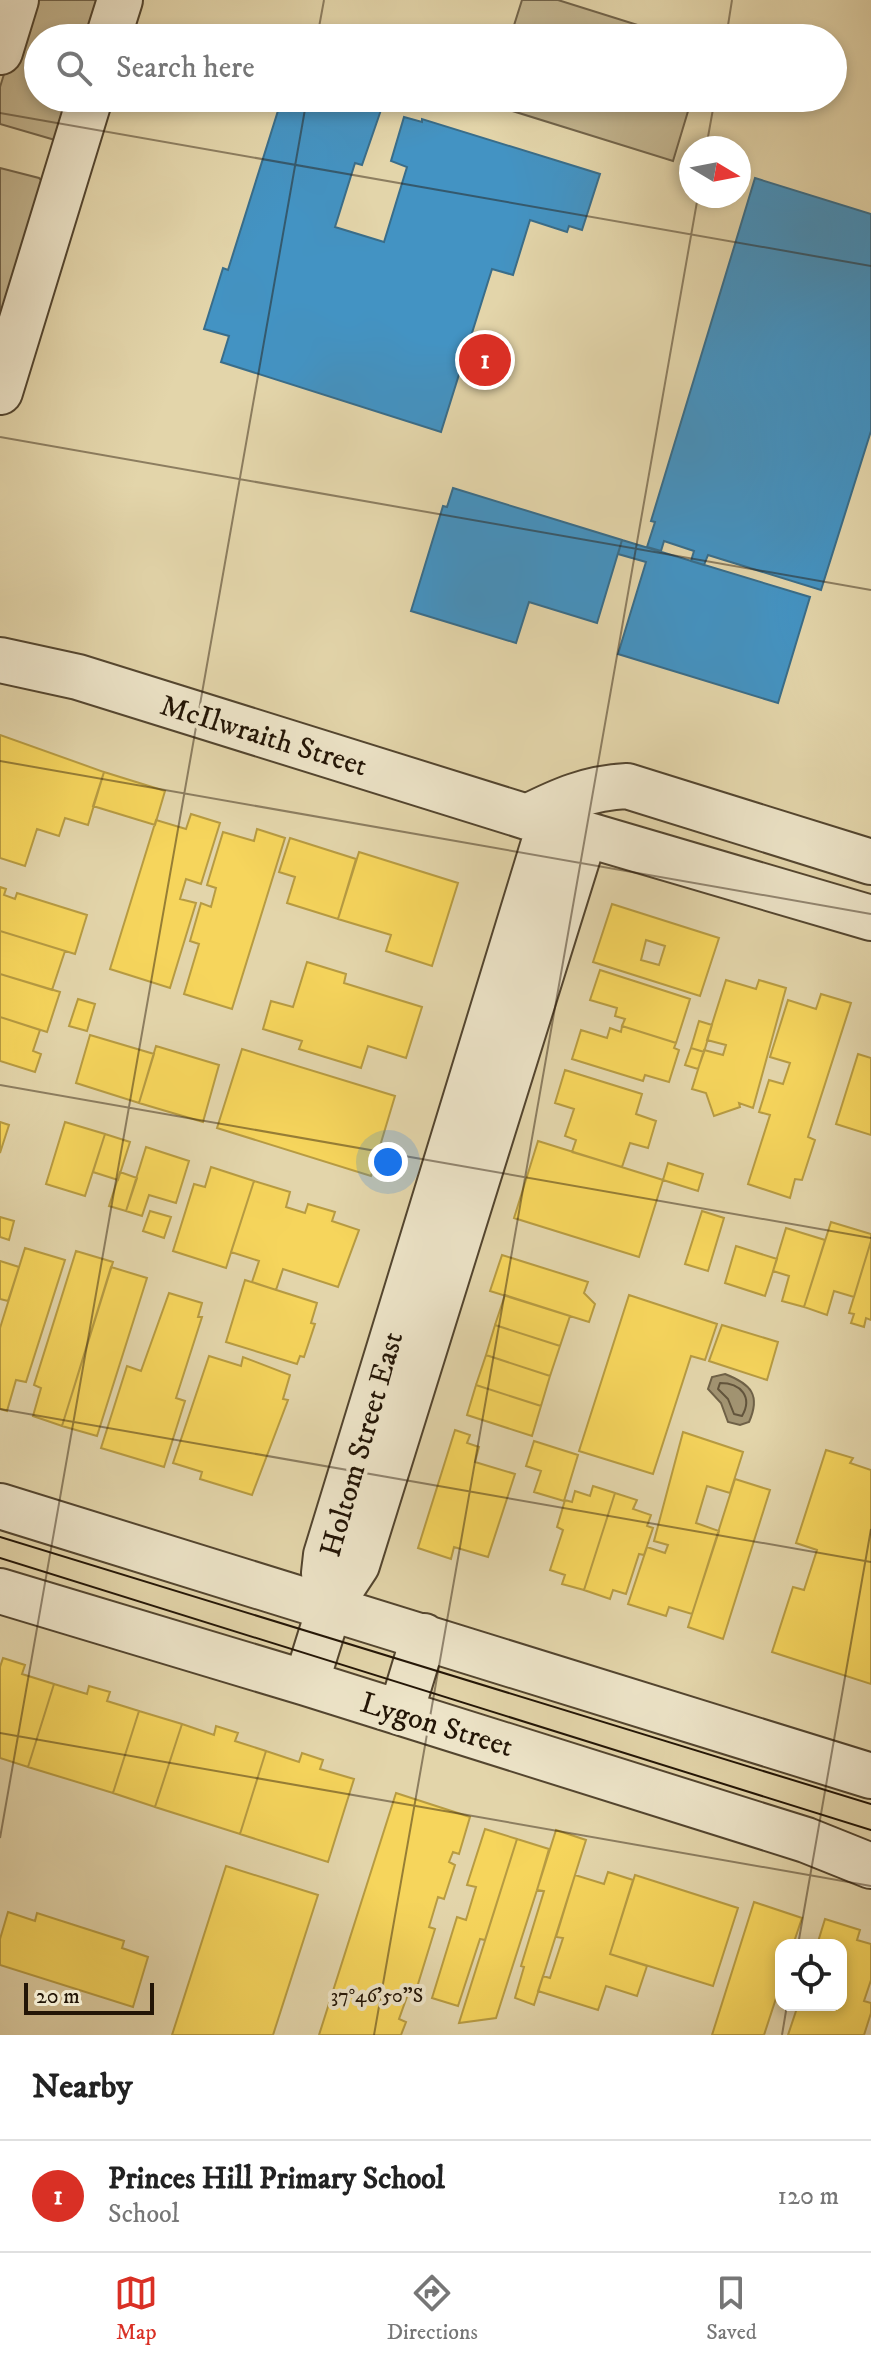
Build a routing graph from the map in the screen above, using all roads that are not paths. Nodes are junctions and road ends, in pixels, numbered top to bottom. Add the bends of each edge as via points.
1 (16, 0) edge
2 (120, 0) edge
3 (112, 24) edge
4 (0, 52) edge
5 (86, 112) edge
6 (0, 392) edge
7 (0, 660) edge
8 (554, 825) junction
9 (871, 862) edge
10 (871, 918) edge
11 (0, 1506) edge
12 (0, 1591) edge
13 (330, 1606) junction
14 (424, 1636) junction
15 (306, 1683) junction
16 (401, 1712) junction
17 (871, 1776) edge
18 (871, 1866) edge

1 - 4 street
2 - 3 street
5 - 6 street
7 - 8 street, McIlwraith Street via 78,677
8 - 9 street via 567,797 595,787 627,786
8 - 10 street, McIlwraith Street
8 - 13 street, Holtom Street East via 326,1555
11 - 13 street
12 - 15 street, Lygon Street
13 - 14 street
13 - 15 street
14 - 16 street
14 - 17 street
15 - 16 street, Lygon Street
16 - 18 street, Lygon Street via 806,1840

